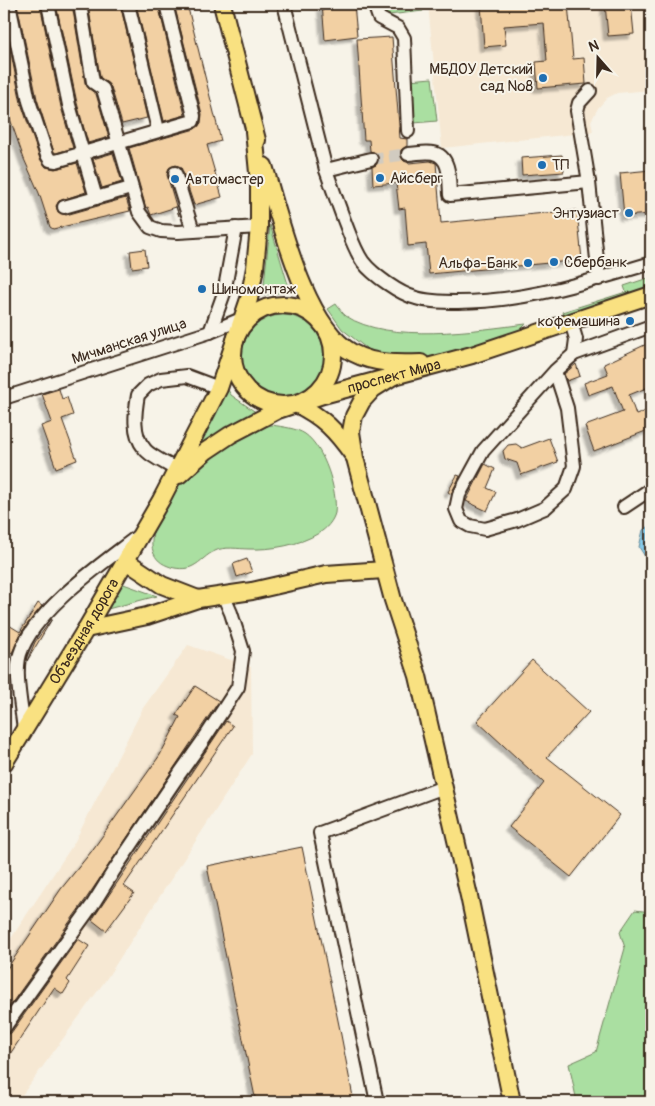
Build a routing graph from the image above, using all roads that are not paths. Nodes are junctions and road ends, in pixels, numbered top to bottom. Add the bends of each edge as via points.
1 (10, 4) edge
2 (48, 4) edge
3 (80, 4) edge
4 (128, 4) edge
5 (166, 4) edge
6 (222, 4) edge
7 (284, 4) edge
8 (374, 4) edge
9 (590, 91) dead end
10 (158, 130) junction
11 (254, 131) junction
12 (408, 131) dead end
13 (117, 142) junction
14 (82, 153) junction
15 (408, 154) tunnel mouth
16 (371, 158) tunnel mouth
17 (326, 170) junction
18 (175, 173) dead end
19 (588, 182) junction
20 (131, 188) junction
21 (96, 198) junction
22 (64, 207) dead end
23 (259, 227) junction
24 (236, 228) junction
25 (193, 231) junction
26 (651, 263) edge
27 (599, 279) junction
28 (651, 295) edge
29 (263, 310) junction
30 (243, 318) junction
31 (571, 322) junction
32 (651, 326) edge
33 (327, 330) junction
34 (210, 332) junction
35 (235, 342) junction
36 (574, 354) junction
37 (472, 355) junction
38 (555, 371) junction
39 (392, 377) junction
40 (219, 388) junction
41 (4, 398) edge
42 (296, 404) junction
43 (355, 458) junction
44 (177, 470) junction
45 (651, 489) edge
46 (161, 500) junction
47 (624, 507) dead end
48 (142, 533) junction
49 (126, 561) junction
50 (384, 570) junction
51 (224, 597) junction
52 (198, 600) junction
53 (86, 629) junction
54 (24, 730) junction
55 (4, 764) edge
56 (444, 787) junction
57 (4, 1028) edge
58 (377, 1102) edge
59 (512, 1102) edge

1 - 14 street via 29,101 47,155 56,161
2 - 14 street
3 - 13 street via 93,82 103,89
4 - 10 street
5 - 10 street via 194,119
6 - 11 main road
7 - 17 street
8 - 12 street via 379,18 398,28 404,38
9 - 19 street via 579,102 577,111
10 - 13 street
11 - 23 main road
11 - 33 main road via 299,276
13 - 14 street
13 - 20 street
14 - 21 street
15 - 19 street via 434,152 444,159 450,195
16 - 17 street
17 - 27 street via 363,262 387,284 414,298 438,302 508,299
18 - 25 street
19 - 27 street
20 - 21 street
20 - 25 street via 139,212 150,227 162,231
21 - 22 street
23 - 24 street
23 - 30 main road via 255,268
24 - 25 street
24 - 34 street via 224,293
26 - 27 street
28 - 31 main road, проспект Мира
29 - 30 street, Мичманская улица
29 - 33 main road via 274,306 298,308 310,313
29 - 35 main road via 244,324
30 - 34 street, Мичманская улица
30 - 35 main road
31 - 36 street via 576,339
31 - 37 main road, проспект Мира
32 - 36 street
33 - 37 main road via 353,353 384,362 426,363
33 - 42 main road via 334,352 331,372 321,389
34 - 41 street, Мичманская улица
35 - 40 main road
35 - 42 main road via 236,374 248,390 265,402
36 - 38 street
37 - 39 main road, проспект Мира
38 - 38 street via 483,451 458,495 456,509 461,521 485,529 517,520 545,508 566,489 574,466 567,408
39 - 42 main road, проспект Мира
39 - 43 main road via 373,389 354,416 351,432
40 - 44 main road
40 - 44 street via 187,376 160,379 138,394 136,424 144,450
42 - 43 main road via 329,425
42 - 46 main road, проспект Мира via 255,421 206,451 181,472
43 - 50 main road
44 - 46 main road
45 - 47 street
46 - 48 main road, Объездная дорога
48 - 49 main road, Объездная дорога
48 - 54 street via 85,577 47,612 30,636 20,654 18,670
49 - 52 main road via 162,585
49 - 53 main road, Объездная дорога
50 - 51 main road via 326,574
50 - 56 main road via 418,676
51 - 52 main road
51 - 57 street via 243,651 238,687 93,904
52 - 53 main road via 147,616
53 - 54 main road, Объездная дорога
54 - 55 main road, Объездная дорога
56 - 58 street via 320,833
56 - 59 main road

